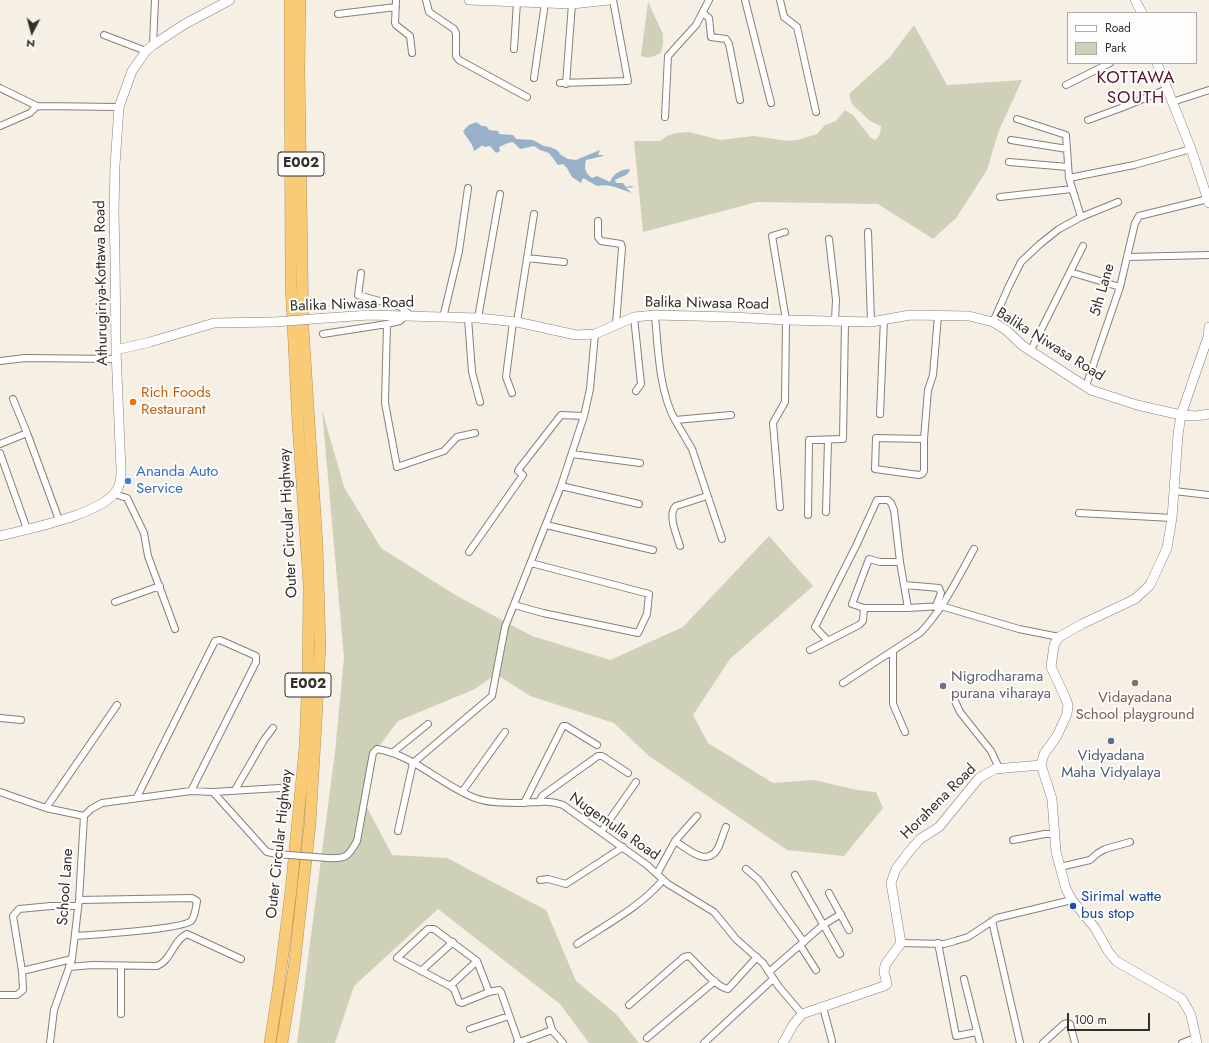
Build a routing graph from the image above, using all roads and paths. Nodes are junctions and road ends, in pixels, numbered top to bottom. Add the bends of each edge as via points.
1 (155, 0) edge
2 (230, 0) edge
3 (290, 0) edge
4 (300, 0) edge
5 (426, 0) edge
6 (469, 0) edge
7 (609, 0) edge
8 (613, 0) edge
9 (709, 0) edge
10 (745, 0) edge
11 (780, 0) edge
12 (1135, 0) edge
13 (516, 2) junction
14 (550, 2) edge
15 (396, 3) edge
16 (572, 4) junction
17 (1141, 12) edge
18 (703, 13) junction
19 (338, 14) dead end
20 (104, 35) dead end
21 (149, 48) junction
22 (514, 49) dead end
23 (412, 53) dead end
24 (1108, 64) edge
25 (1157, 64) edge
26 (534, 78) dead end
27 (1066, 85) dead end
28 (0, 88) edge
29 (1167, 89) junction
30 (1209, 90) edge
31 (527, 97) dead end
32 (740, 100) dead end
33 (1172, 102) junction
34 (771, 103) dead end
35 (37, 106) junction
36 (119, 107) junction
37 (816, 112) dead end
38 (665, 117) dead end
39 (1017, 119) dead end
40 (1088, 120) dead end
41 (0, 126) edge
42 (1011, 140) dead end
43 (1067, 149) junction
44 (1191, 149) junction
45 (1009, 162) dead end
46 (1068, 167) junction
47 (1069, 178) junction
48 (468, 188) dead end
49 (1072, 189) junction
50 (500, 194) dead end
51 (1000, 197) dead end
52 (1208, 201) edge
53 (1118, 202) dead end
54 (534, 214) dead end
55 (1081, 217) junction
56 (598, 221) dead end
57 (785, 232) dead end
58 (868, 232) dead end
59 (829, 239) dead end
60 (1083, 246) dead end
61 (1209, 255) edge
62 (1127, 257) junction
63 (527, 258) junction
64 (564, 262) dead end
65 (1070, 272) junction
66 (361, 273) dead end
67 (1120, 287) junction
68 (655, 315) junction
69 (408, 316) junction
70 (938, 316) junction
71 (634, 317) junction
72 (444, 318) junction
73 (468, 318) junction
74 (478, 318) junction
75 (884, 319) junction
76 (786, 320) junction
77 (835, 320) junction
78 (515, 322) junction
79 (845, 322) junction
80 (871, 322) junction
81 (993, 322) junction
82 (387, 324) junction
83 (616, 324) junction
84 (1209, 326) edge
85 (323, 334) dead end
86 (594, 334) junction
87 (1032, 350) junction
88 (116, 354) junction
89 (0, 361) edge
90 (1086, 386) junction
91 (636, 391) dead end
92 (512, 393) dead end
93 (13, 399) dead end
94 (480, 402) dead end
95 (880, 414) dead end
96 (1181, 414) junction
97 (1209, 414) edge
98 (731, 415) dead end
99 (584, 416) junction
100 (675, 420) junction
101 (27, 433) junction
102 (475, 433) dead end
103 (924, 439) junction
104 (828, 440) junction
105 (0, 444) edge
106 (0, 453) edge
107 (572, 454) junction
108 (640, 463) dead end
109 (561, 486) junction
110 (1174, 491) junction
111 (114, 494) junction
112 (1209, 495) edge
113 (707, 496) junction
114 (640, 504) dead end
115 (780, 507) dead end
116 (826, 512) dead end
117 (1079, 513) dead end
118 (808, 515) dead end
119 (1172, 518) junction
120 (59, 520) junction
121 (546, 524) junction
122 (26, 529) junction
123 (0, 536) edge
124 (722, 539) dead end
125 (680, 546) dead end
126 (974, 549) dead end
127 (653, 550) dead end
128 (469, 552) dead end
129 (900, 562) junction
130 (531, 563) junction
131 (905, 585) junction
132 (160, 586) junction
133 (115, 602) dead end
134 (514, 605) junction
135 (939, 606) junction
136 (864, 608) junction
137 (908, 608) junction
138 (175, 629) dead end
139 (1058, 637) junction
140 (828, 641) junction
141 (810, 650) dead end
142 (893, 651) junction
143 (843, 683) dead end
144 (955, 701) dead end
145 (117, 705) dead end
146 (0, 718) edge
147 (21, 720) dead end
148 (428, 724) dead end
149 (273, 728) dead end
150 (505, 732) dead end
151 (905, 732) dead end
152 (597, 745) dead end
153 (392, 753) junction
154 (413, 763) junction
155 (1041, 765) junction
156 (999, 768) junction
157 (628, 773) dead end
158 (636, 782) dead end
159 (280, 788) dead end
160 (235, 790) junction
161 (191, 791) junction
162 (0, 792) edge
163 (213, 792) junction
164 (462, 792) junction
165 (138, 797) junction
166 (539, 802) junction
167 (524, 803) junction
168 (46, 808) junction
169 (84, 816) junction
170 (697, 816) dead end
171 (726, 827) dead end
172 (398, 831) dead end
173 (601, 832) junction
174 (1056, 834) junction
175 (1013, 840) dead end
176 (675, 841) junction
177 (1130, 842) dead end
178 (623, 848) junction
179 (1060, 867) junction
180 (746, 869) dead end
181 (657, 874) junction
182 (795, 875) dead end
183 (540, 880) dead end
184 (663, 880) junction
185 (829, 892) dead end
186 (1072, 900) junction
187 (79, 903) junction
188 (841, 914) junction
189 (992, 921) junction
190 (823, 925) junction
191 (849, 930) dead end
192 (75, 936) junction
193 (453, 942) junction
194 (901, 943) junction
195 (577, 944) dead end
196 (802, 944) junction
197 (938, 944) junction
198 (840, 954) dead end
199 (757, 957) junction
200 (72, 959) junction
201 (241, 959) dead end
202 (477, 961) junction
203 (121, 966) junction
204 (69, 967) junction
205 (816, 970) dead end
206 (22, 971) junction
207 (421, 971) junction
208 (769, 972) junction
209 (773, 979) junction
210 (964, 979) dead end
211 (715, 981) junction
212 (450, 986) junction
213 (489, 992) junction
214 (0, 995) edge
215 (629, 1005) dead end
216 (823, 1007) junction
217 (122, 1014) dead end
218 (802, 1014) junction
219 (509, 1016) junction
220 (549, 1020) dead end
221 (470, 1029) dead end
222 (552, 1030) junction
223 (977, 1032) junction
224 (647, 1038) dead end
225 (1196, 1040) edge
226 (832, 1041) dead end
227 (50, 1043) edge
228 (270, 1043) edge
229 (282, 1043) edge
230 (518, 1043) edge
231 (563, 1043) edge
232 (704, 1043) edge
233 (783, 1043) edge
234 (980, 1043) edge
235 (1020, 1043) edge
236 (1043, 1043) edge
237 (1076, 1043) edge
238 (1182, 1043) edge

1 - 21 street
2 - 21 main road, Athurugiriya-Kottawa Road
3 - 228 highway, Outer Circular Highway / E002 via 291,285 309,585 308,673 305,747 294,861
4 - 229 highway, Outer Circular Highway / E002 via 302,328 317,544 320,646 310,824 294,968
5 - 31 street via 429,12 454,29 458,60
6 - 13 main road
7 - 16 main road
8 - 16 street via 628,81 563,83
9 - 18 street
10 - 34 street
11 - 37 street via 784,18 797,27
12 - 17 main road
13 - 14 main road
13 - 22 street
14 - 16 main road
14 - 26 street
15 - 19 street
15 - 23 street via 394,21 396,26 410,36
18 - 32 street via 708,18 711,36 726,39 729,44
18 - 38 street via 696,26 668,56
20 - 21 street
21 - 36 main road, Athurugiriya-Kottawa Road via 132,71
24 - 27 street
25 - 29 main road
28 - 35 street
29 - 33 main road
29 - 40 street
30 - 33 street
33 - 44 main road
35 - 36 street
35 - 41 street via 30,113
36 - 88 main road, Athurugiriya-Kottawa Road via 114,212
39 - 43 street via 1066,135
42 - 43 street
43 - 46 street
44 - 47 street via 1134,165
44 - 52 main road
45 - 46 street
46 - 47 street
47 - 49 street
48 - 72 street via 459,250
49 - 51 street
49 - 55 street
50 - 74 street
52 - 62 street via 1139,216
53 - 55 street
54 - 63 street
55 - 81 street via 1059,229 1022,262
56 - 83 street via 598,237 601,241 621,244 622,248
57 - 76 street via 772,236
58 - 80 street
59 - 77 street via 836,300
60 - 65 street
61 - 62 street, 5th Lane
62 - 67 street, 5th Lane
63 - 64 street
63 - 78 street
65 - 67 street
65 - 87 street
66 - 69 street via 358,295 401,307
67 - 90 street, 5th Lane
68 - 71 main road, Balika Niwasa Road
68 - 76 main road, Balika Niwasa Road
68 - 100 street via 661,373 670,412
69 - 72 main road, Balika Niwasa Road
69 - 82 street
69 - 88 main road, Balika Niwasa Road, bridge via 369,315 274,322 214,322
70 - 75 main road, Balika Niwasa Road via 910,315
70 - 81 main road, Balika Niwasa Road via 969,316
70 - 103 street
71 - 83 main road, Balika Niwasa Road
71 - 91 street via 641,384
72 - 73 main road, Balika Niwasa Road
73 - 74 main road, Balika Niwasa Road
73 - 94 street via 472,372
74 - 78 main road, Balika Niwasa Road
75 - 80 main road, Balika Niwasa Road
75 - 95 street
76 - 77 main road, Balika Niwasa Road
76 - 115 street via 785,402 773,423
77 - 79 main road, Balika Niwasa Road
78 - 86 main road, Balika Niwasa Road via 576,335
78 - 92 street via 506,377
79 - 80 main road, Balika Niwasa Road
79 - 104 street via 843,439
81 - 87 main road, Balika Niwasa Road
82 - 85 street
82 - 102 street via 385,403 398,467 444,451 457,437
83 - 86 main road, Balika Niwasa Road
84 - 96 main road via 1208,337
86 - 99 street via 590,389
87 - 90 main road, Balika Niwasa Road
88 - 89 street
88 - 111 main road, Athurugiriya-Kottawa Road via 121,470 120,484
90 - 96 main road, Balika Niwasa Road via 1091,390 1137,405
93 - 101 street
96 - 97 main road, Balika Niwasa Road
96 - 110 main road
98 - 100 street
99 - 107 street
99 - 128 street via 561,415 519,469 523,475
100 - 113 street via 692,449
101 - 105 street
101 - 120 street
103 - 103 street via 922,474 875,469 876,438
104 - 116 street
104 - 118 street via 808,441
106 - 122 street
107 - 108 street
107 - 109 street
109 - 114 street
109 - 121 street
110 - 112 street
110 - 119 main road
111 - 120 main road via 88,511
111 - 132 street via 127,498 144,533 148,556
113 - 124 street
113 - 125 street via 674,508 672,518
117 - 119 street
119 - 139 main road via 1167,548 1150,585 1134,599
120 - 122 main road
121 - 127 street
121 - 130 street
122 - 123 main road
126 - 135 street via 954,587
129 - 131 street
129 - 136 street via 869,559 852,604
129 - 140 street via 894,510 888,500 877,500 815,627
130 - 134 street
130 - 134 street via 649,594 647,614 638,633
131 - 135 street via 939,588
131 - 137 street
132 - 133 street
132 - 138 street
134 - 154 street via 505,627 492,696
135 - 137 street
135 - 139 street via 1019,629
135 - 142 street via 929,624 920,633
136 - 137 street
136 - 140 street via 863,621 859,625
139 - 155 main road via 1054,645 1051,666 1068,705 1067,714 1057,736 1044,754
140 - 141 street
142 - 143 street
142 - 151 street via 893,704
144 - 156 street via 960,712 991,751
145 - 168 street
146 - 147 street
148 - 153 street
149 - 160 street
150 - 164 street
152 - 167 street via 562,726
153 - 154 street, Nugemulla Road
153 - 163 street, Nugemulla Road, bridge via 377,749 373,753 357,841 350,853 341,859 267,852
154 - 164 street, Nugemulla Road
154 - 172 street
155 - 156 main road, Horahena Road
155 - 174 main road via 1052,799
156 - 194 main road, Horahena Road via 979,778 939,826 920,839 896,869 891,883
157 - 166 street via 598,756 542,796
158 - 173 street
159 - 160 street
160 - 163 street
161 - 163 street
161 - 165 street
161 - 165 street via 256,662 256,656 220,640 215,640
162 - 168 street
164 - 167 street, Nugemulla Road via 493,802
165 - 169 street via 102,803
166 - 167 street, Nugemulla Road
166 - 173 street, Nugemulla Road via 553,801 563,805
168 - 169 street
169 - 187 street, School Lane
170 - 176 street
171 - 176 street via 718,849 708,858 702,858
173 - 178 street, Nugemulla Road
174 - 175 street
174 - 179 main road via 1056,852
176 - 181 street
177 - 179 street via 1105,849 1090,860
178 - 181 street, Nugemulla Road
178 - 183 street via 566,884 548,879
179 - 186 main road
180 - 196 street via 759,880
181 - 184 street, Nugemulla Road
182 - 190 street
184 - 195 street via 637,904
184 - 199 street, Nugemulla Road via 714,912 736,940
185 - 188 street
186 - 189 street
186 - 225 main road via 1095,928 1116,961 1182,999 1191,1015
187 - 192 street, School Lane
187 - 192 street via 192,898 197,901 190,923
187 - 206 street via 19,909 15,912 13,916
188 - 190 street
188 - 191 street
189 - 197 street via 968,937
189 - 235 street
190 - 196 street
190 - 198 street
192 - 200 street, School Lane
193 - 202 street
193 - 207 street
193 - 207 street via 434,929 428,929 397,958
194 - 197 street
194 - 216 main road via 885,965 887,984
196 - 205 street
196 - 208 street
197 - 223 street via 956,1036
199 - 208 street, Nugemulla Road
199 - 211 street via 728,989
200 - 204 street, School Lane
200 - 206 street
201 - 203 street via 186,934 181,937 162,964
202 - 212 street
202 - 213 street
203 - 204 street
203 - 217 street
204 - 227 street, School Lane via 54,1010
206 - 214 street via 23,990 17,995
207 - 212 street
208 - 209 street, Nugemulla Road
209 - 218 street, Nugemulla Road
209 - 232 street
210 - 223 street
211 - 215 street via 689,956 684,957
211 - 224 street
212 - 213 street via 462,1003
213 - 219 street via 501,992
216 - 218 main road
216 - 226 street
218 - 233 main road
219 - 221 street
219 - 230 street
220 - 222 street
222 - 230 street
222 - 231 street
223 - 234 street
225 - 238 street
236 - 237 street via 1067,1023 1070,1024

